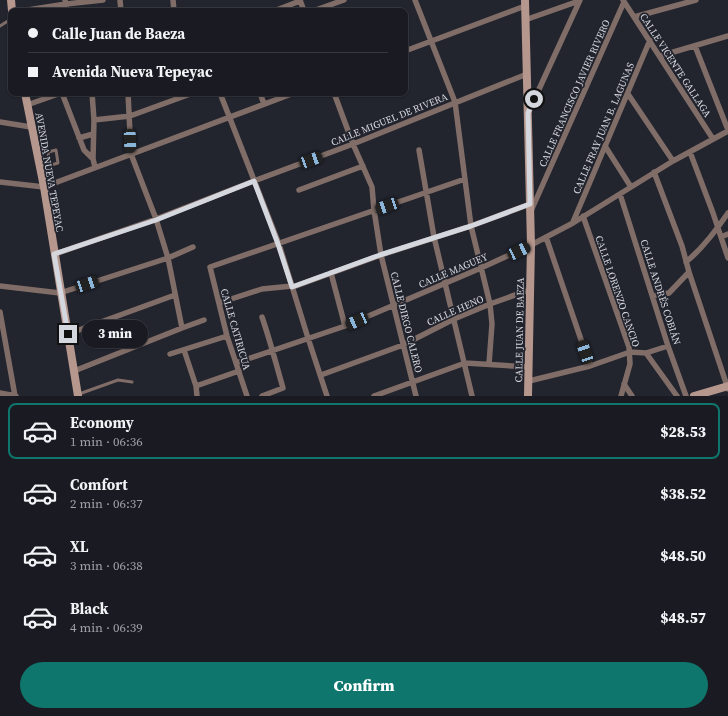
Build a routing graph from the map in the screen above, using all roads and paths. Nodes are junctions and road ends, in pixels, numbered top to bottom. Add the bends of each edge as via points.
1 (103, 0) edge
2 (344, 0) edge
3 (415, 0) edge
4 (696, 0) edge
5 (300, 1) edge
6 (579, 1) edge
7 (624, 1) edge
8 (66, 2) edge
9 (525, 3) edge
10 (36, 8) edge
11 (282, 8) edge
12 (322, 8) edge
13 (634, 17) junction
14 (525, 20) junction
15 (728, 36) edge
16 (650, 40) junction
17 (431, 41) junction
18 (695, 46) junction
19 (408, 50) edge
20 (660, 56) junction
21 (527, 74) junction
22 (628, 94) junction
23 (26, 96) edge
24 (53, 96) edge
25 (63, 96) edge
26 (92, 96) edge
27 (128, 96) edge
28 (185, 96) edge
29 (221, 96) edge
30 (261, 96) edge
31 (286, 96) edge
32 (335, 96) edge
33 (454, 102) junction
34 (264, 104) junction
35 (27, 105) junction
36 (528, 113) junction
37 (130, 116) junction
38 (229, 117) junction
39 (94, 120) junction
40 (0, 122) edge
41 (32, 127) junction
42 (728, 130) edge
43 (93, 134) junction
44 (79, 138) junction
45 (713, 139) junction
46 (353, 144) junction
47 (605, 146) junction
48 (419, 150) dead end
49 (690, 152) junction
50 (131, 154) junction
51 (93, 160) junction
52 (673, 161) junction
53 (50, 165) junction
54 (363, 166) junction
55 (95, 167) junction
56 (40, 168) junction
57 (654, 172) junction
58 (465, 179) junction
59 (254, 181) junction
60 (0, 182) edge
61 (44, 187) junction
62 (631, 187) junction
63 (299, 190) dead end
64 (425, 193) junction
65 (620, 194) junction
66 (530, 204) junction
67 (374, 210) junction
68 (530, 213) junction
69 (728, 213) edge
70 (583, 216) junction
71 (156, 220) junction
72 (573, 223) junction
73 (471, 226) junction
74 (718, 228) junction
75 (728, 234) edge
76 (434, 237) junction
77 (546, 237) junction
78 (720, 237) junction
79 (278, 244) junction
80 (531, 246) junction
81 (193, 247) dead end
82 (54, 254) junction
83 (380, 255) junction
84 (168, 258) junction
85 (728, 258) edge
86 (686, 262) junction
87 (481, 268) junction
88 (689, 272) junction
89 (331, 273) junction
90 (445, 283) junction
91 (0, 286) edge
92 (292, 286) junction
93 (530, 290) junction
94 (60, 293) junction
95 (175, 295) junction
96 (653, 296) junction
97 (219, 304) junction
98 (490, 304) junction
99 (393, 305) junction
100 (0, 312) edge
101 (262, 317) dead end
102 (454, 319) junction
103 (204, 320) dead end
104 (345, 326) junction
105 (182, 328) junction
106 (68, 334) junction
107 (227, 336) junction
108 (308, 338) junction
109 (403, 345) junction
110 (668, 346) junction
111 (184, 350) junction
112 (272, 350) junction
113 (630, 352) junction
114 (646, 353) junction
115 (170, 354) dead end
116 (236, 363) junction
117 (465, 363) junction
118 (488, 364) junction
119 (590, 366) junction
120 (529, 367) junction
121 (74, 371) junction
122 (239, 371) junction
123 (321, 375) junction
124 (529, 381) junction
125 (132, 382) dead end
126 (413, 382) junction
127 (624, 384) junction
128 (196, 386) junction
129 (728, 387) edge
130 (0, 393) edge
131 (78, 395) edge
132 (16, 396) edge
133 (197, 396) edge
134 (247, 396) edge
135 (262, 396) edge
136 (327, 396) edge
137 (374, 396) edge
138 (416, 396) edge
139 (472, 396) edge
140 (528, 396) edge
141 (621, 396) edge
142 (632, 396) edge
143 (677, 396) edge
144 (686, 396) edge
145 (694, 396) edge

1 - 8 street
2 - 12 street
3 - 17 street
4 - 13 street
5 - 11 street
6 - 14 street
6 - 36 street
7 - 13 street, CALLE VICENTE GALLAGA
7 - 68 street, CALLE FRANCISCO JAVIER RIVERO
8 - 10 street
9 - 14 street, CALLE JUAN DE BAEZA
9 - 17 street
13 - 16 street, CALLE VICENTE GALLAGA
14 - 21 street, CALLE JUAN DE BAEZA
15 - 18 street
16 - 20 street, CALLE VICENTE GALLAGA
16 - 22 street, CALLE FRAY JUAN B. LAGUNAS
17 - 19 street
17 - 33 street
18 - 20 street
18 - 42 street
20 - 45 street, CALLE VICENTE GALLAGA
21 - 33 street, CALLE MIGUEL DE RIVERA
21 - 36 street, CALLE JUAN DE BAEZA
22 - 47 street, CALLE FRAY JUAN B. LAGUNAS
22 - 52 street
23 - 35 street, AVENIDA NUEVA TEPEYAC
24 - 35 street
25 - 44 street
26 - 39 street
27 - 37 street
28 - 37 street
29 - 38 street
30 - 34 street
31 - 34 street
32 - 46 street, CALLE DIEGO CALERO
33 - 46 street, CALLE MIGUEL DE RIVERA
33 - 58 street
34 - 38 street
35 - 41 street, AVENIDA NUEVA TEPEYAC
36 - 66 street, CALLE JUAN DE BAEZA
37 - 39 street
37 - 50 street
38 - 50 street
38 - 59 street
39 - 43 street
40 - 41 street
41 - 56 street, AVENIDA NUEVA TEPEYAC
42 - 45 street, CALLE MAGUEY
43 - 44 street
43 - 51 street
44 - 51 street via 84,150
45 - 49 street, CALLE MAGUEY
46 - 54 street, CALLE DIEGO CALERO
46 - 59 street, CALLE MIGUEL DE RIVERA
47 - 62 street
47 - 72 street, CALLE FRAY JUAN B. LAGUNAS
48 - 64 street
49 - 52 street, CALLE MAGUEY
49 - 74 street
50 - 55 street
50 - 71 street
51 - 55 street
52 - 57 street, CALLE MAGUEY
53 - 53 lane via 48,152 56,150 58,163
53 - 56 lane
54 - 63 street
54 - 67 street, CALLE DIEGO CALERO via 372,187
55 - 61 street
56 - 61 street, AVENIDA NUEVA TEPEYAC
57 - 62 street, CALLE MAGUEY
57 - 86 street
58 - 64 street
58 - 73 street
59 - 71 street, CALLE MIGUEL DE RIVERA
59 - 79 street
60 - 61 street
61 - 82 street, AVENIDA NUEVA TEPEYAC
62 - 65 street, CALLE MAGUEY
64 - 67 street
64 - 76 street
65 - 70 street, CALLE MAGUEY
65 - 96 street, CALLE ANDRÉS COBIÁN
66 - 68 street, CALLE JUAN DE BAEZA
66 - 73 street
67 - 79 street
67 - 83 street, CALLE DIEGO CALERO
68 - 80 street, CALLE JUAN DE BAEZA
69 - 74 street
70 - 72 street, CALLE MAGUEY
70 - 113 street, CALLE LORENZO CANCIO
71 - 82 street, CALLE MIGUEL DE RIVERA
71 - 84 street
72 - 77 street, CALLE MAGUEY
73 - 76 street
73 - 87 street
74 - 78 street
74 - 86 street
75 - 78 street
76 - 83 street
76 - 90 street
77 - 80 street, CALLE MAGUEY
77 - 119 street
78 - 85 street
79 - 92 street
79 - 97 street, CALLE CATIRICUA via 210,267
80 - 87 street, CALLE MAGUEY
80 - 93 street, CALLE JUAN DE BAEZA
81 - 84 street
82 - 94 street, AVENIDA NUEVA TEPEYAC
83 - 89 street
83 - 99 street, CALLE DIEGO CALERO
84 - 94 street
84 - 95 street
86 - 88 street
87 - 90 street, CALLE MAGUEY
87 - 98 street
88 - 96 street via 669,293
88 - 129 street
89 - 92 street
89 - 104 street
90 - 99 street, CALLE MAGUEY
90 - 102 street
91 - 94 street
92 - 97 street via 262,289
92 - 108 street
93 - 98 street, CALLE HENO
93 - 120 street, CALLE JUAN DE BAEZA
94 - 106 street, AVENIDA NUEVA TEPEYAC
95 - 105 street
95 - 106 street
96 - 110 street, CALLE ANDRÉS COBIÁN
97 - 107 street, CALLE CATIRICUA
98 - 102 street, CALLE HENO
98 - 118 street via 492,324
99 - 104 street, CALLE MAGUEY
99 - 109 street, CALLE DIEGO CALERO
100 - 132 street
101 - 112 street
102 - 109 street, CALLE HENO
102 - 117 street
103 - 105 street
104 - 108 street, CALLE MAGUEY
105 - 121 street
106 - 121 street, AVENIDA NUEVA TEPEYAC
107 - 111 street
107 - 116 street, CALLE CATIRICUA
108 - 112 street, CALLE MAGUEY
108 - 123 street
109 - 123 street, CALLE HENO
109 - 126 street, CALLE DIEGO CALERO
110 - 114 street
110 - 144 street, CALLE ANDRÉS COBIÁN
111 - 115 street
111 - 128 street
112 - 116 street, CALLE MAGUEY
112 - 135 street via 283,388
113 - 114 street
113 - 119 street
113 - 127 street, CALLE LORENZO CANCIO via 630,364
114 - 143 street
116 - 122 street, CALLE CATIRICUA
117 - 118 street
117 - 126 street
117 - 139 street
118 - 120 street
119 - 124 street
120 - 124 street, CALLE JUAN DE BAEZA
121 - 131 street, AVENIDA NUEVA TEPEYAC
122 - 128 street
122 - 134 street, CALLE CATIRICUA
123 - 136 street
124 - 140 street, CALLE JUAN DE BAEZA
125 - 131 lane via 118,380
126 - 137 street
126 - 138 street, CALLE DIEGO CALERO
127 - 141 street, CALLE LORENZO CANCIO
127 - 142 street
128 - 133 street
129 - 145 street
130 - 132 street

